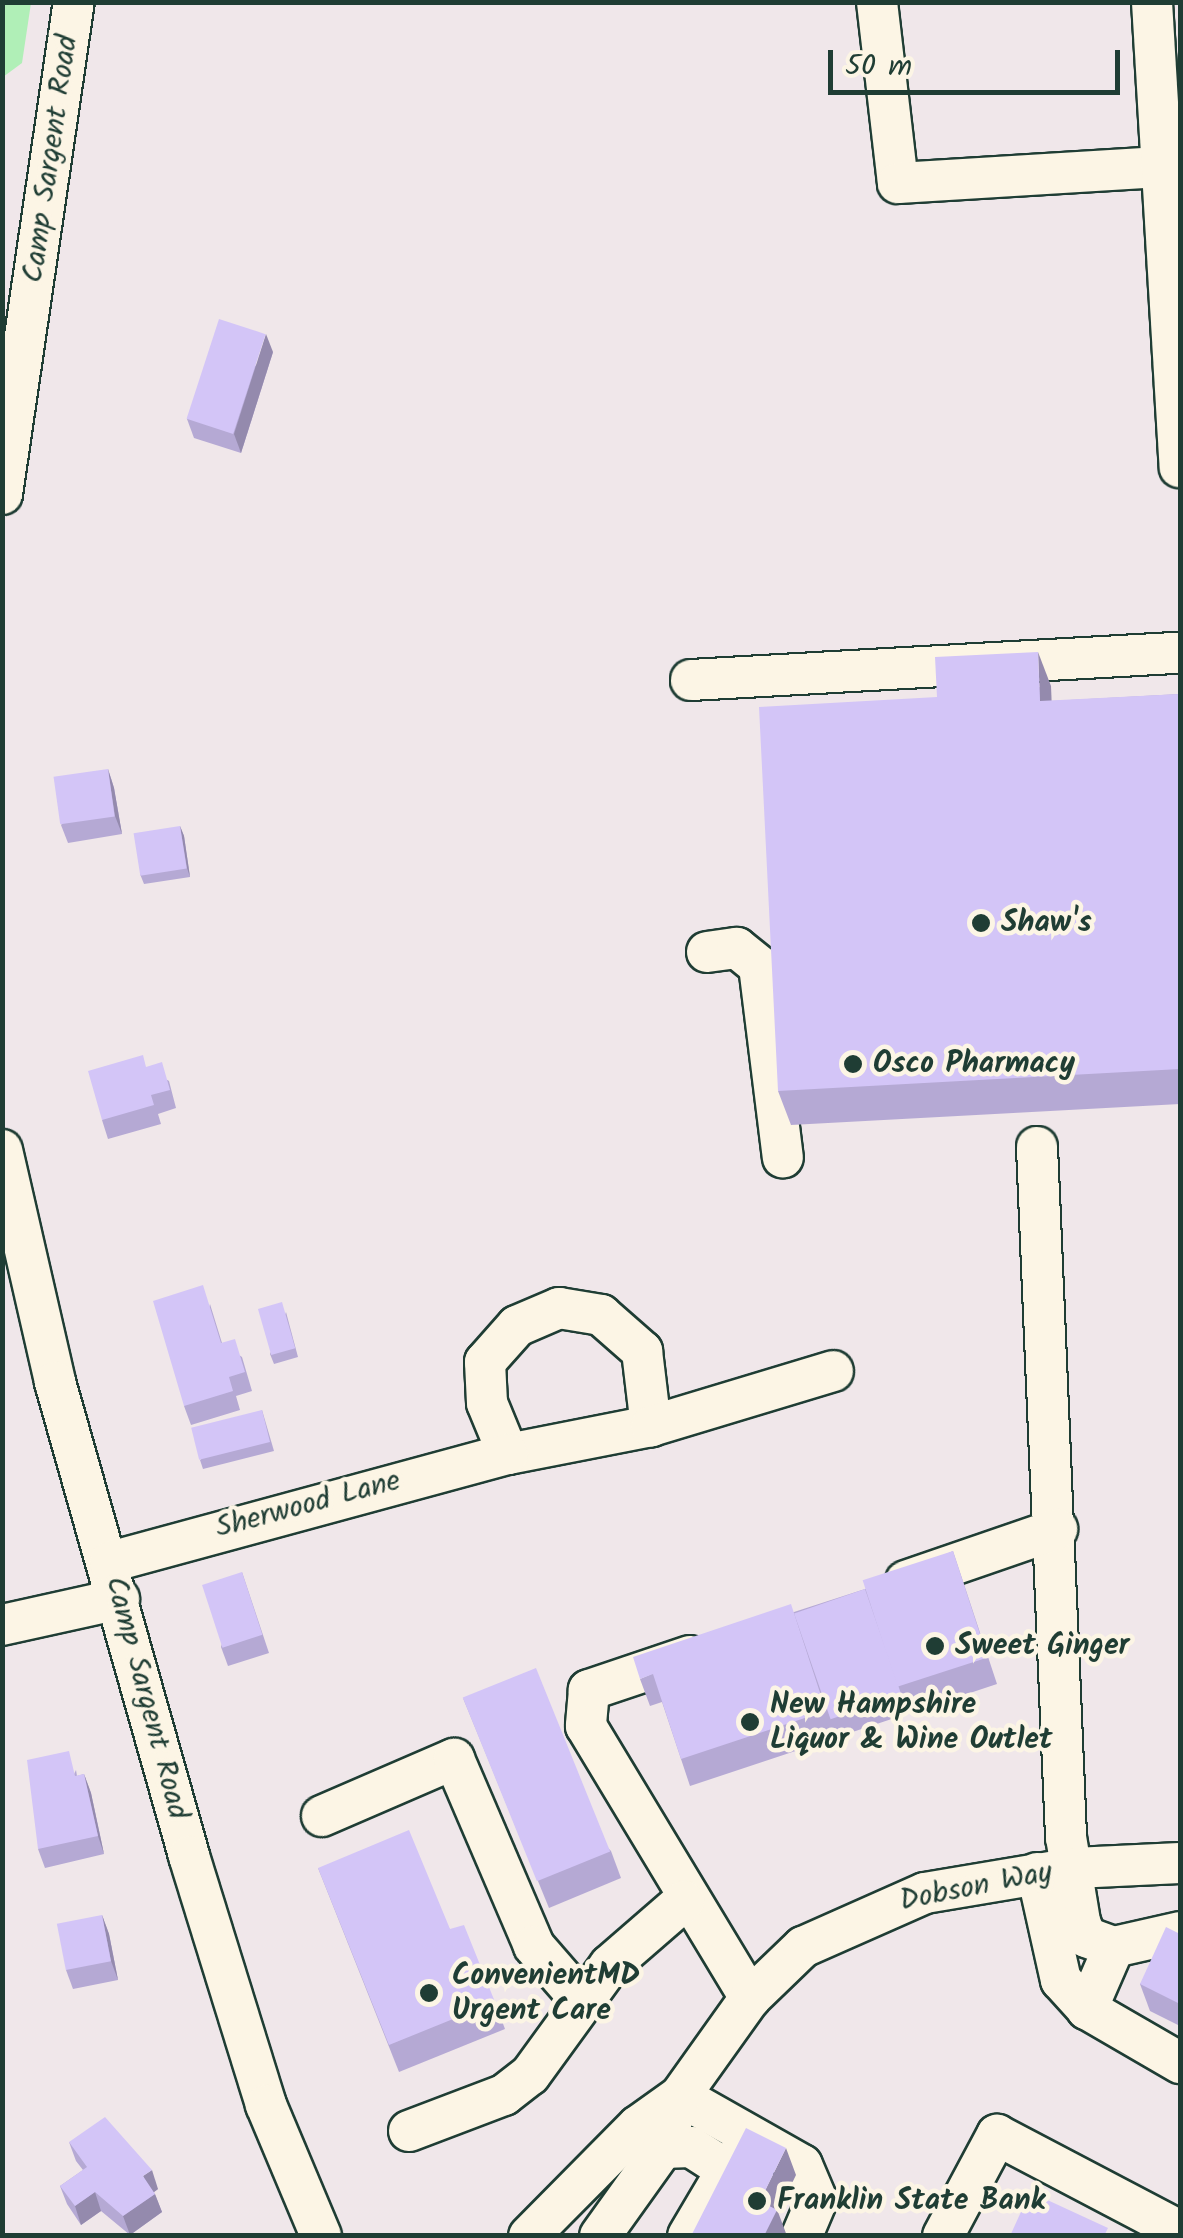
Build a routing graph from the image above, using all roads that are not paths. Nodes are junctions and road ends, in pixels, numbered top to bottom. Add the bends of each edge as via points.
1 (74, 2) edge
2 (878, 2) edge
3 (1152, 2) edge
4 (1169, 84) edge
5 (1161, 168) junction
6 (1180, 468) edge
7 (2, 494) edge
8 (1180, 652) edge
9 (691, 680) dead end
10 (708, 952) dead end
11 (1037, 1147) dead end
12 (783, 1158) dead end
13 (3, 1161) edge
14 (833, 1371) dead end
15 (651, 1426) junction
16 (508, 1454) junction
17 (1057, 1529) junction
18 (114, 1580) junction
19 (870, 1594) edge
20 (2, 1625) edge
21 (721, 1645) edge
22 (322, 1816) dead end
23 (1179, 1864) edge
24 (1056, 1870) junction
25 (684, 1902) junction
26 (1171, 1937) edge
27 (1114, 1947) junction
28 (750, 1998) junction
29 (581, 2000) junction
30 (1087, 2010) junction
31 (1179, 2061) edge
32 (680, 2096) junction
33 (408, 2131) dead end
34 (663, 2148) junction
35 (736, 2154) junction
36 (1180, 2231) edge
37 (321, 2236) edge
38 (529, 2236) edge
39 (600, 2236) edge
40 (688, 2236) edge
41 (802, 2236) edge
42 (943, 2236) edge

1 - 7 street, Camp Sargent Road
2 - 5 street via 898,183
3 - 4 street
4 - 5 street
5 - 6 street
8 - 9 street
10 - 12 street via 737,948 759,966
11 - 17 street
13 - 18 street, Camp Sargent Road
14 - 15 street, Sherwood Lane
15 - 16 street, Sherwood Lane
15 - 16 street via 642,1351 600,1315 559,1308 517,1326 485,1362 487,1403
16 - 18 street, Sherwood Lane
17 - 19 street
17 - 24 street
18 - 20 street, Sherwood Lane
18 - 37 street, Camp Sargent Road via 266,2105
21 - 25 street via 589,1690 586,1726
22 - 29 street via 454,1759 534,1946
23 - 24 street, Dobson Way
24 - 27 street via 1086,1937
24 - 28 street, Dobson Way via 925,1894 835,1927
24 - 30 street via 1062,1980
25 - 28 street
25 - 29 street via 646,1927
26 - 27 street
27 - 30 street
28 - 32 street, Dobson Way
29 - 33 street via 530,2075 504,2095
30 - 31 street
32 - 34 street, Dobson Way
32 - 35 street
32 - 38 street, Dobson Way via 638,2126
34 - 35 street
34 - 39 street, Dobson Way
35 - 40 street
35 - 41 street via 802,2165 815,2181
36 - 42 street via 997,2134

